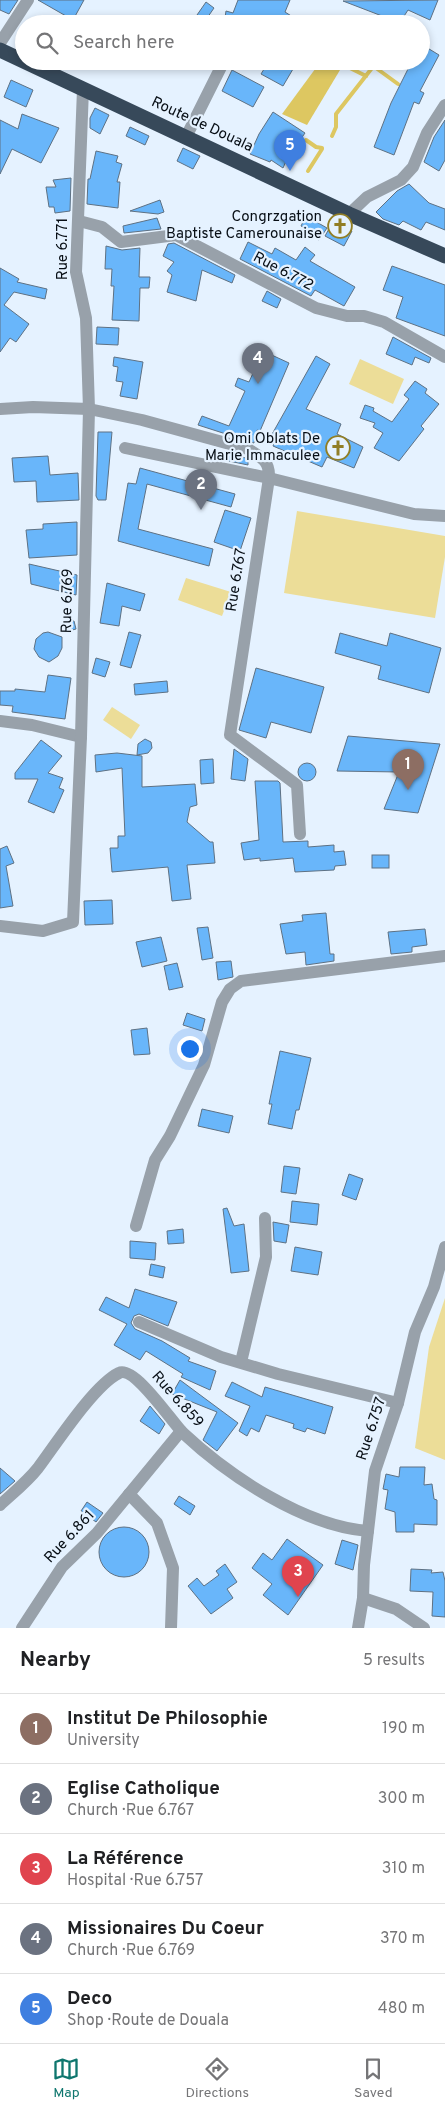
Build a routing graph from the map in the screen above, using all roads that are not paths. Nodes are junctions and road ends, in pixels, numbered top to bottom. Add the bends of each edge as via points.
1 (28, 0) edge
2 (18, 15) edge
3 (15, 20) edge
4 (0, 43) edge
5 (0, 50) edge
6 (15, 57) edge
7 (42, 70) edge
8 (220, 70) edge
9 (83, 90) junction
10 (445, 105) edge
11 (186, 137) junction
12 (349, 214) junction
13 (79, 221) junction
14 (445, 256) edge
15 (445, 357) edge
16 (89, 409) junction
17 (0, 410) edge
18 (125, 448) dead end
19 (269, 478) junction
20 (445, 516) edge
21 (0, 721) edge
22 (81, 738) junction
23 (300, 834) dead end
24 (0, 926) edge
25 (445, 956) edge
26 (265, 1218) dead end
27 (136, 1226) dead end
28 (445, 1247) edge
29 (139, 1322) dead end
30 (241, 1362) junction
31 (398, 1403) junction
32 (181, 1431) junction
33 (129, 1494) junction
34 (0, 1504) edge
35 (368, 1531) junction
36 (363, 1598) junction
37 (22, 1628) edge
38 (171, 1628) edge
39 (358, 1628) edge
40 (424, 1628) edge

1 - 2 street
3 - 4 street
5 - 6 highway, Route de Douala
7 - 9 highway, Route de Douala
8 - 11 street
9 - 11 highway, Route de Douala
9 - 13 street, Rue 6.771
10 - 12 street via 427,133 413,167 401,180 367,197
11 - 12 highway, Route de Douala
12 - 14 highway, Route de Douala
13 - 15 street, Rue 6.772 via 102,228 121,242 176,236 316,308 384,322
13 - 16 street, Rue 6.771 via 76,272 86,318
16 - 17 street via 33,407
16 - 19 street via 248,449 263,458 270,468
16 - 22 street, Rue 6.769
18 - 19 street
19 - 20 street via 414,514
19 - 23 street, Rue 6.767 via 230,735 297,785
21 - 22 street via 32,725
22 - 24 street, Rue 6.769 via 73,922 43,931
25 - 27 street via 242,981 230,989 222,1002 204,1065 191,1095 155,1160
26 - 30 street via 266,1257
28 - 31 street, Rue 6.757 via 434,1287 415,1332
29 - 30 street via 221,1357
30 - 31 street
31 - 35 street, Rue 6.757 via 375,1471
32 - 33 street, Rue 6.861
32 - 34 street, Rue 6.859 via 131,1374 126,1371 119,1373 84,1407 27,1481
32 - 35 street, Rue 6.859 via 223,1466 270,1497 333,1525
33 - 37 street, Rue 6.861 via 97,1533 62,1566
33 - 38 street via 157,1523 173,1568
35 - 36 street, Rue 6.757
36 - 39 street, Rue 6.757
36 - 40 street via 396,1609

